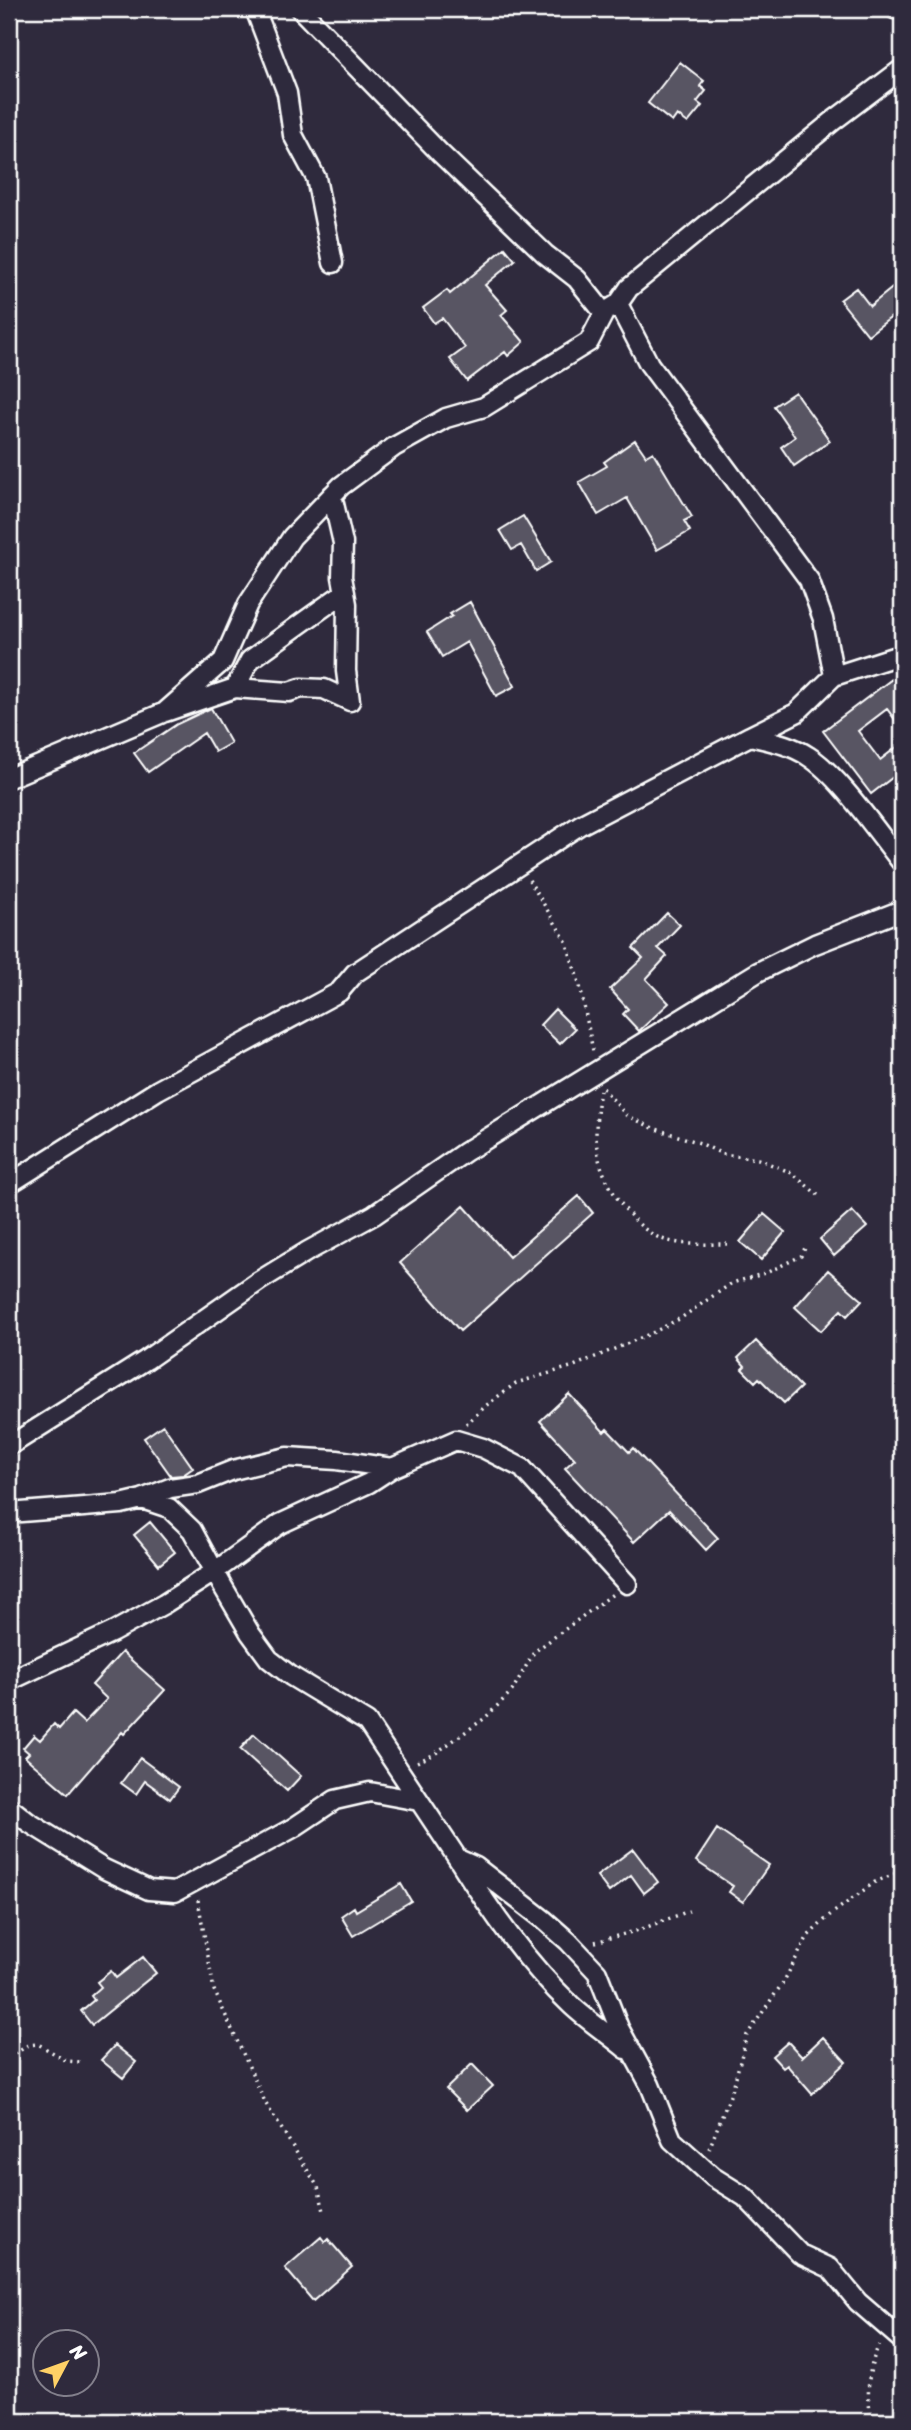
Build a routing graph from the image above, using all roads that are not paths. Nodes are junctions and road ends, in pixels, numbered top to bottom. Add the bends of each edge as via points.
1 (255, 9) edge
2 (300, 9) edge
3 (895, 9) edge
4 (902, 10) edge
5 (902, 69) edge
6 (333, 263) dead end
7 (611, 309) junction
8 (331, 495) junction
9 (345, 592) junction
10 (902, 659) edge
11 (834, 676) junction
12 (235, 688) junction
13 (165, 712) junction
14 (750, 736) junction
15 (9, 778) edge
16 (902, 863) edge
17 (902, 910) edge
18 (9, 1184) edge
19 (9, 1446) edge
20 (392, 1468) junction
21 (142, 1499) junction
22 (9, 1513) edge
23 (214, 1572) junction
24 (627, 1584) road end
25 (9, 1681) edge
26 (419, 1801) junction
27 (9, 1807) edge
28 (458, 1859) junction
29 (632, 2053) junction
30 (895, 2326) edge
31 (902, 2340) edge

1 - 6 street via 287,93 293,135 316,178
2 - 7 street via 440,153 545,254
3 - 4 street
5 - 7 street via 629,288
7 - 8 street via 589,342 484,407 446,418 394,447
7 - 11 street via 809,580 823,619
8 - 9 street via 343,542
8 - 13 street via 292,537 248,604 223,661
9 - 12 street via 250,660
9 - 12 street via 350,701 324,689
10 - 11 street via 892,657
11 - 14 street via 796,713
12 - 13 street
13 - 15 street
14 - 16 street via 808,756 831,776
14 - 18 street via 580,825 355,973 339,992 158,1090
17 - 19 street via 758,972 465,1152 374,1215 259,1281
20 - 21 street via 287,1457
20 - 23 street via 280,1524
20 - 24 street via 456,1440 483,1448 522,1468
21 - 22 street via 82,1509
21 - 23 street via 169,1508 192,1530
23 - 25 street via 113,1632
23 - 26 street via 270,1659 367,1722
26 - 27 street via 370,1792 335,1800 175,1892 149,1890 104,1869
26 - 28 street
28 - 29 street via 519,1950 572,2005
28 - 29 street via 476,1867 572,1945 597,1972
29 - 30 street via 672,2140 702,2168 745,2197 800,2254 830,2268 858,2302
30 - 31 street

